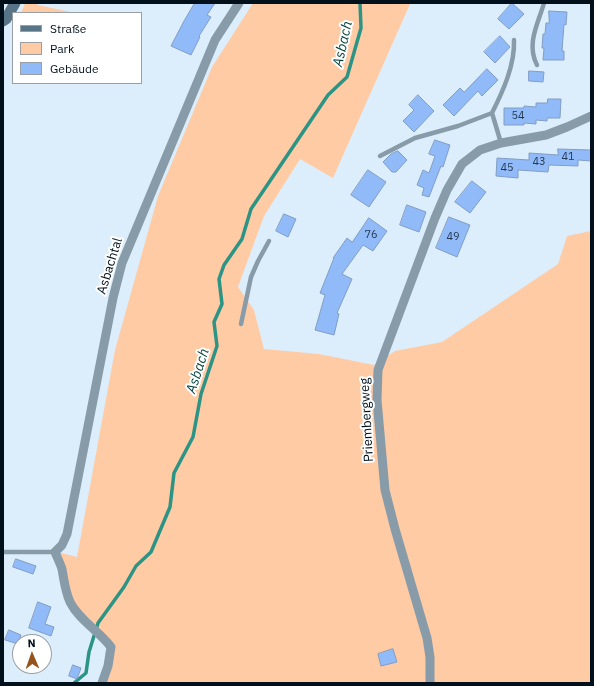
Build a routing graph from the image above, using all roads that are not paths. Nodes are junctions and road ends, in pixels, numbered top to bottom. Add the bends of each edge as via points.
1 (15, 3) edge
2 (239, 3) edge
3 (544, 3) edge
4 (3, 21) edge
5 (514, 40) dead end
6 (537, 65) dead end
7 (492, 113) junction
8 (591, 116) edge
9 (501, 143) junction
10 (380, 156) dead end
11 (269, 241) dead end
12 (241, 324) dead end
13 (3, 552) edge
14 (55, 552) junction
15 (102, 683) edge
16 (430, 683) edge

1 - 4 main road
2 - 14 street, Asbachtal via 215,40 122,263 67,534
3 - 6 lane via 533,39 533,56
5 - 7 lane via 509,72
7 - 9 lane
7 - 10 lane via 415,138
8 - 9 street, Priembergweg via 546,135
9 - 16 street, Priembergweg via 480,150 456,172 435,218 378,370 377,400 385,490 427,638
11 - 12 lane via 251,277
13 - 14 lane
14 - 15 street via 70,603 111,647

